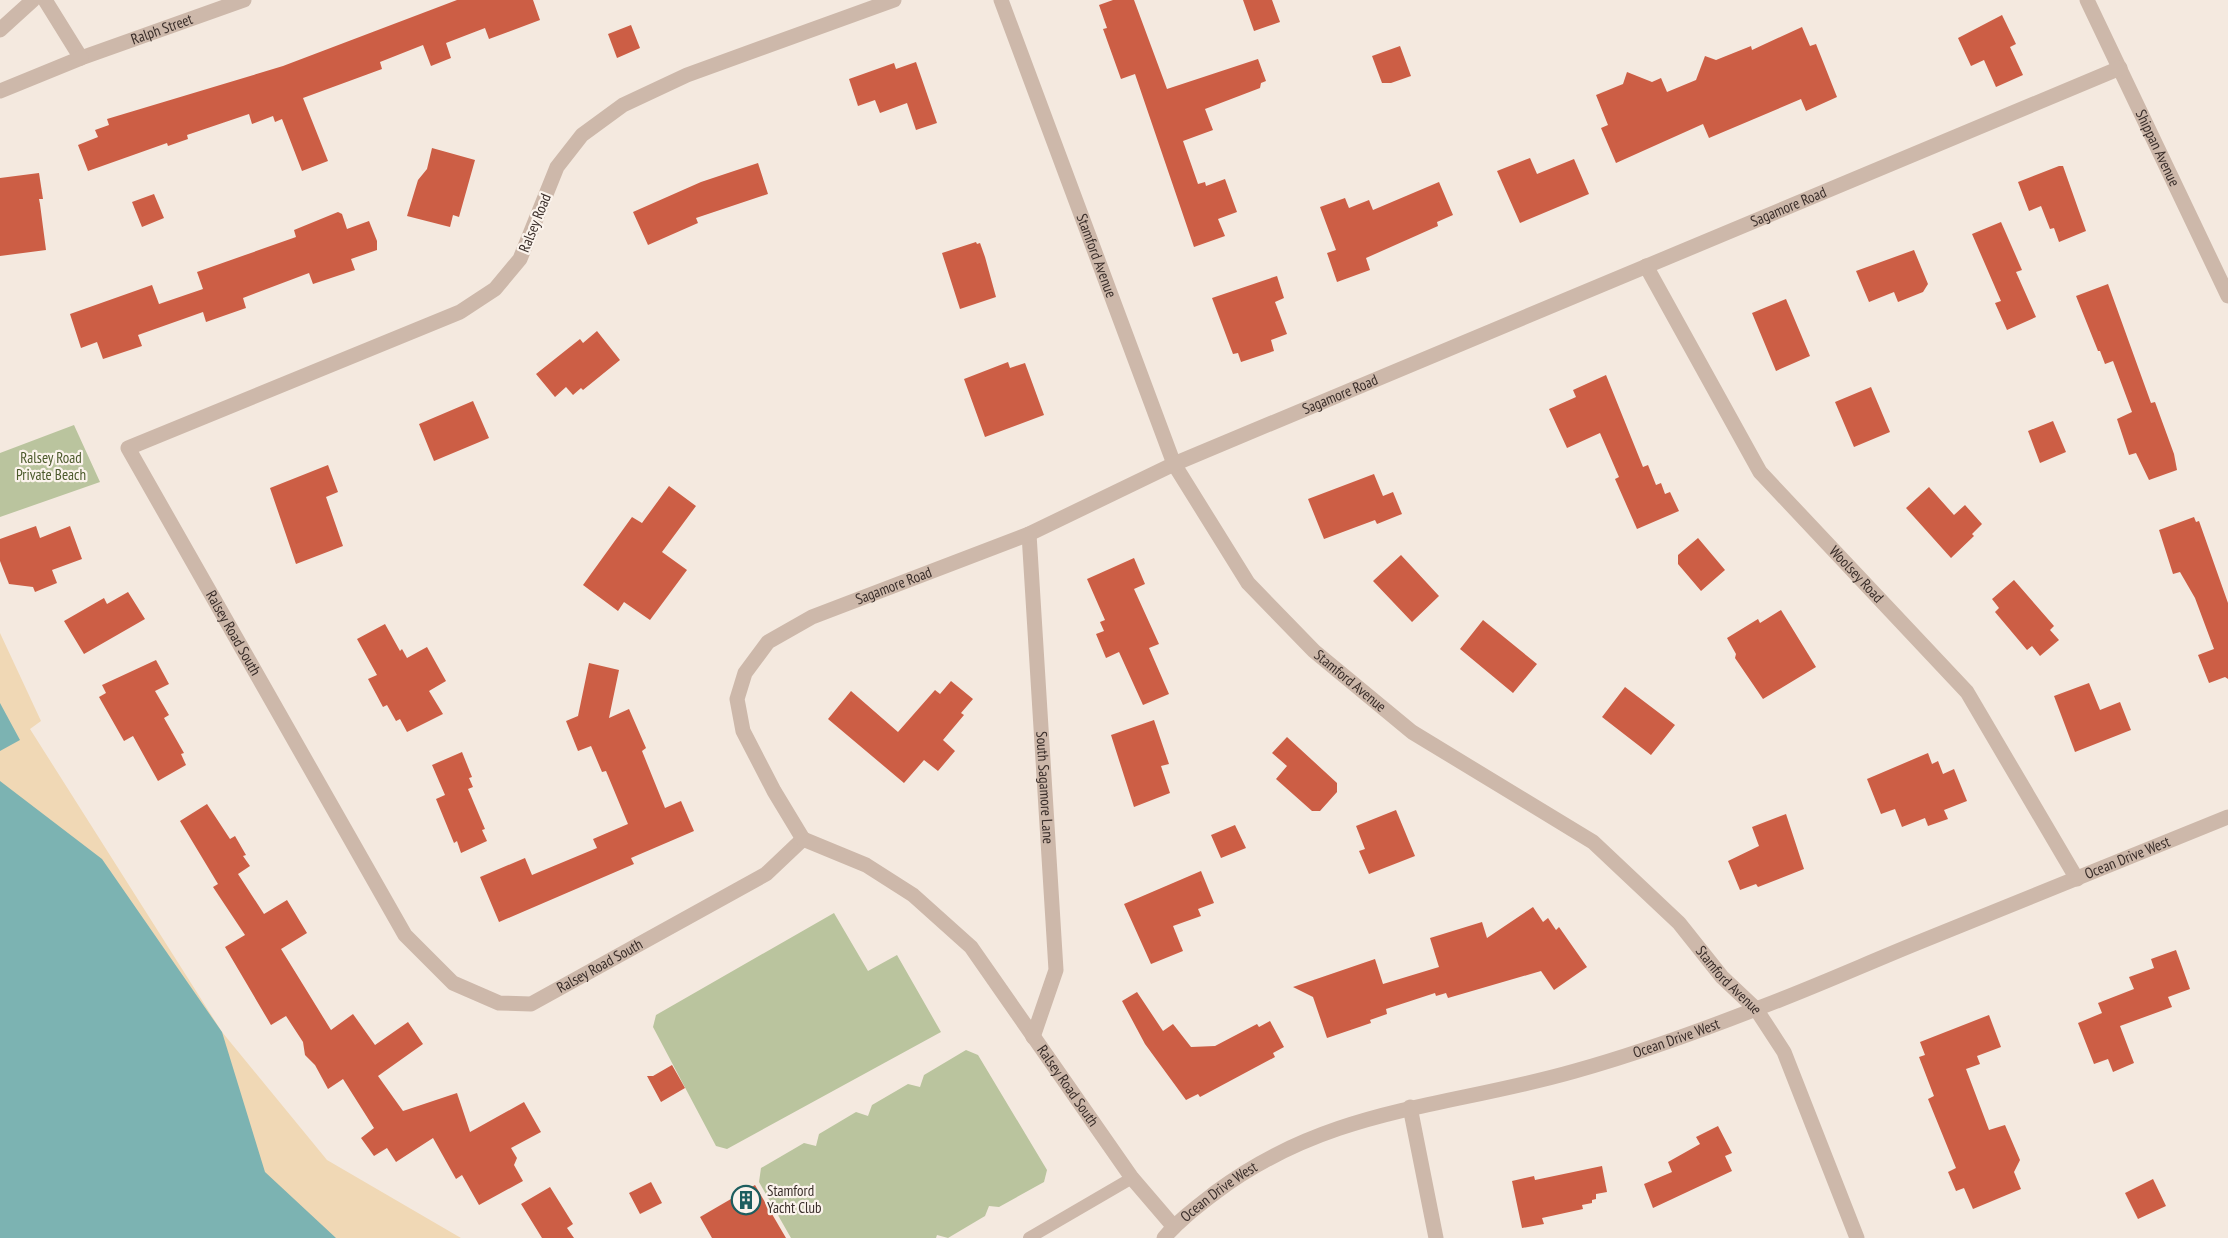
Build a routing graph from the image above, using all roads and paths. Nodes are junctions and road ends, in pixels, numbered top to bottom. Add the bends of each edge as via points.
1 (33, 0) edge
2 (45, 0) edge
3 (244, 0) edge
4 (894, 0) edge
5 (1000, 0) edge
6 (2087, 0) edge
7 (0, 30) edge
8 (81, 58) junction
9 (2120, 68) junction
10 (0, 91) edge
11 (1646, 266) junction
12 (2228, 296) edge
13 (128, 448) joint
14 (1174, 464) junction
15 (1029, 534) junction
16 (2228, 817) edge
17 (803, 839) junction
18 (2077, 879) junction
19 (1756, 1009) junction
20 (1034, 1037) junction
21 (1410, 1107) junction
22 (1132, 1178) junction
23 (1169, 1232) edge
24 (1029, 1238) edge
25 (1436, 1238) edge
26 (1857, 1238) edge

1 - 7 street
2 - 8 street
3 - 8 street, Ralph Street
4 - 13 street, Ralsey Road via 687,75 623,105 582,135 557,167 520,259 495,289 460,312
5 - 14 street, Stamford Avenue
6 - 9 street, Shippan Avenue
8 - 10 street, Ralph Street
9 - 11 street, Sagamore Road
9 - 12 street, Shippan Avenue
11 - 14 street, Sagamore Road
11 - 18 street, Woolsey Road via 1760,472 1967,692
13 - 17 street, Ralsey Road South via 405,935 453,983 499,1003 531,1004 766,874
14 - 15 street, Sagamore Road
14 - 19 street, Stamford Avenue via 1248,583 1314,651 1412,732 1593,842 1679,923 1722,977
15 - 17 street, Sagamore Road via 812,617 768,642 746,673 737,699 744,731
15 - 20 street, South Sagamore Lane via 1056,970
16 - 18 street, Ocean Drive West
17 - 20 street, Ralsey Road South via 866,865 912,895 971,947
18 - 19 street, Ocean Drive West
19 - 21 street, Ocean Drive West via 1575,1071
19 - 26 street, Stamford Avenue via 1784,1052
20 - 22 street, Ralsey Road South
21 - 23 street, Ocean Drive West via 1331,1131 1276,1154 1228,1184
21 - 25 street
22 - 23 street, Ralsey Road South
22 - 24 lane

